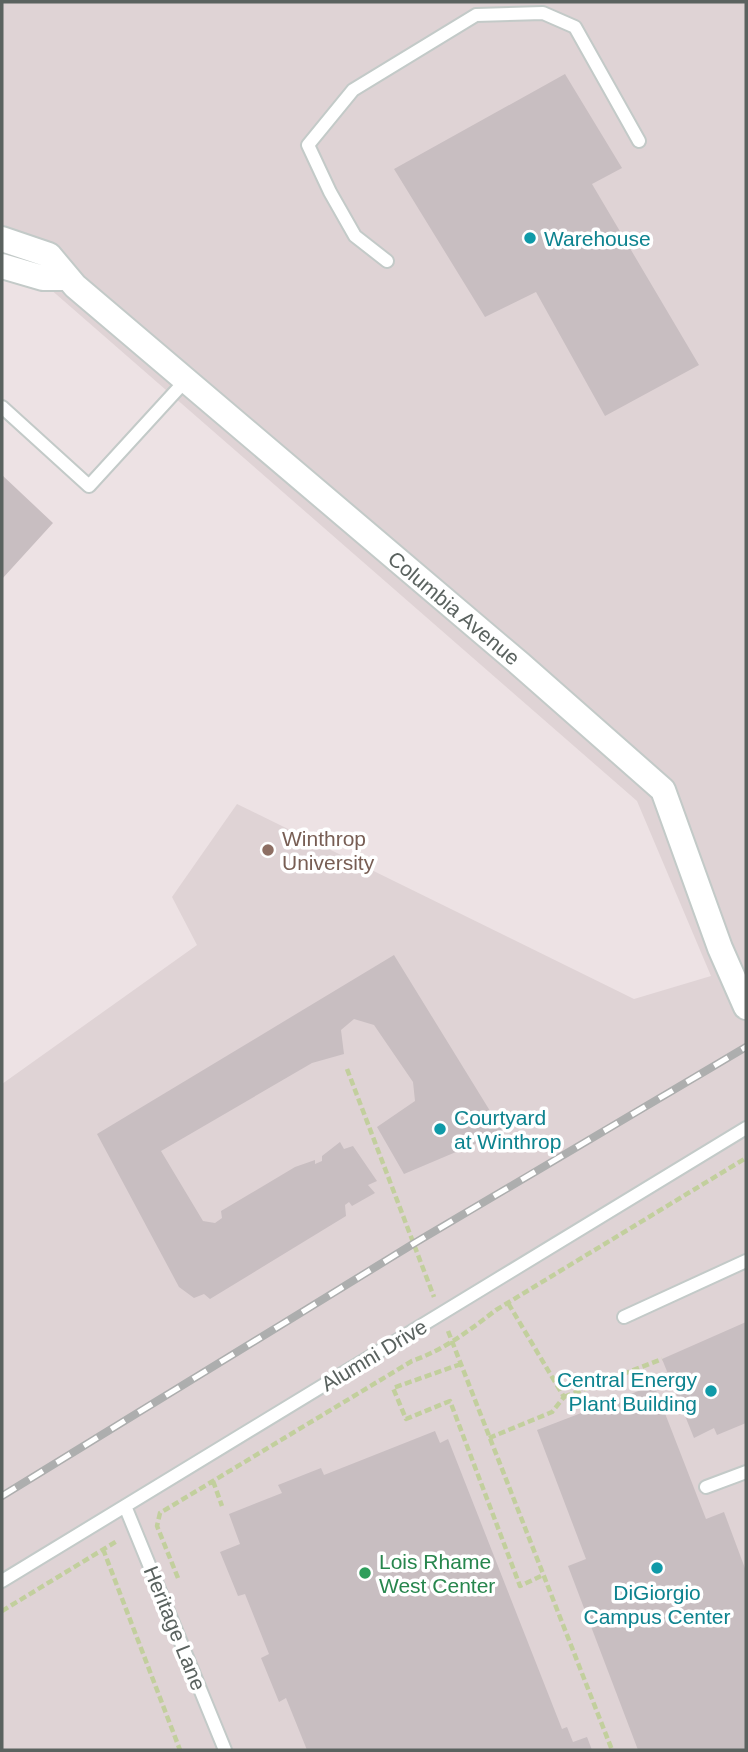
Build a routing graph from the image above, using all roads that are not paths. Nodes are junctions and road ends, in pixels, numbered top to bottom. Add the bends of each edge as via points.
1 (639, 141) dead end
2 (2, 239) edge
3 (387, 261) dead end
4 (2, 266) edge
5 (67, 278) junction
6 (186, 380) junction
7 (2, 407) edge
8 (746, 1007) edge
9 (746, 1128) edge
10 (746, 1261) edge
11 (624, 1317) dead end
12 (746, 1472) edge
13 (706, 1487) dead end
14 (125, 1506) junction
15 (2, 1581) edge
16 (225, 1750) edge

1 - 3 lane via 575,27 542,13 475,15 353,90 308,145 355,236
2 - 5 street, Columbia Avenue via 49,255
4 - 5 street via 43,278
5 - 6 street, Columbia Avenue
6 - 7 lane via 89,486
6 - 8 street, Columbia Avenue via 663,790
9 - 14 lane, Alumni Drive
10 - 11 lane
12 - 13 lane
14 - 15 lane, Alumni Drive
14 - 16 lane, Heritage Lane

